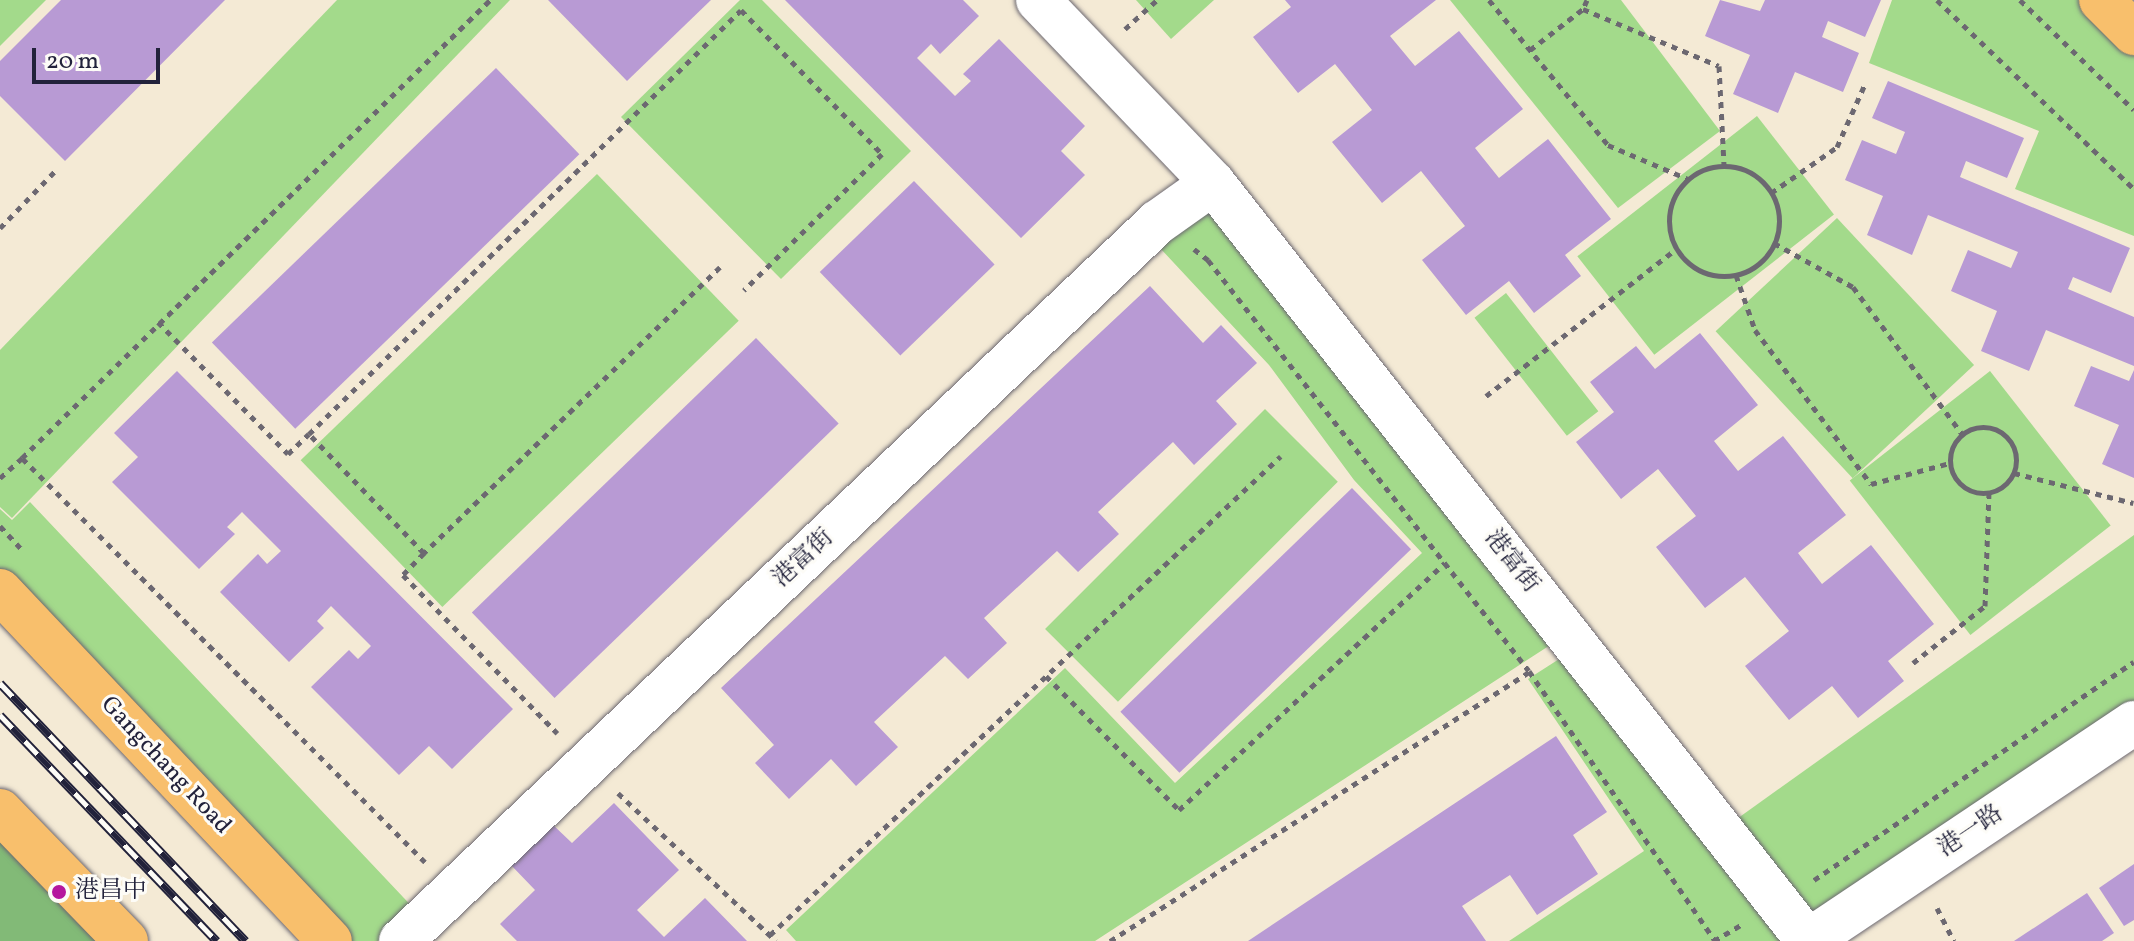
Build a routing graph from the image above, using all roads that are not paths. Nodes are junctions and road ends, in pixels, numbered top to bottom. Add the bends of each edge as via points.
1 (1038, 0) edge
2 (2101, 0) edge
3 (2134, 33) edge
4 (1213, 183) junction
5 (0, 591) edge
6 (2134, 723) edge
7 (0, 811) edge
8 (126, 941) edge
9 (330, 941) edge
10 (401, 941) edge
11 (1808, 941) edge

1 - 4 street, 港富街
2 - 3 main road
4 - 10 street, 港富街 via 1158,222
4 - 11 street, 港富街
5 - 9 main road, Gangchang Road
6 - 11 street, 港一路
7 - 8 main road

